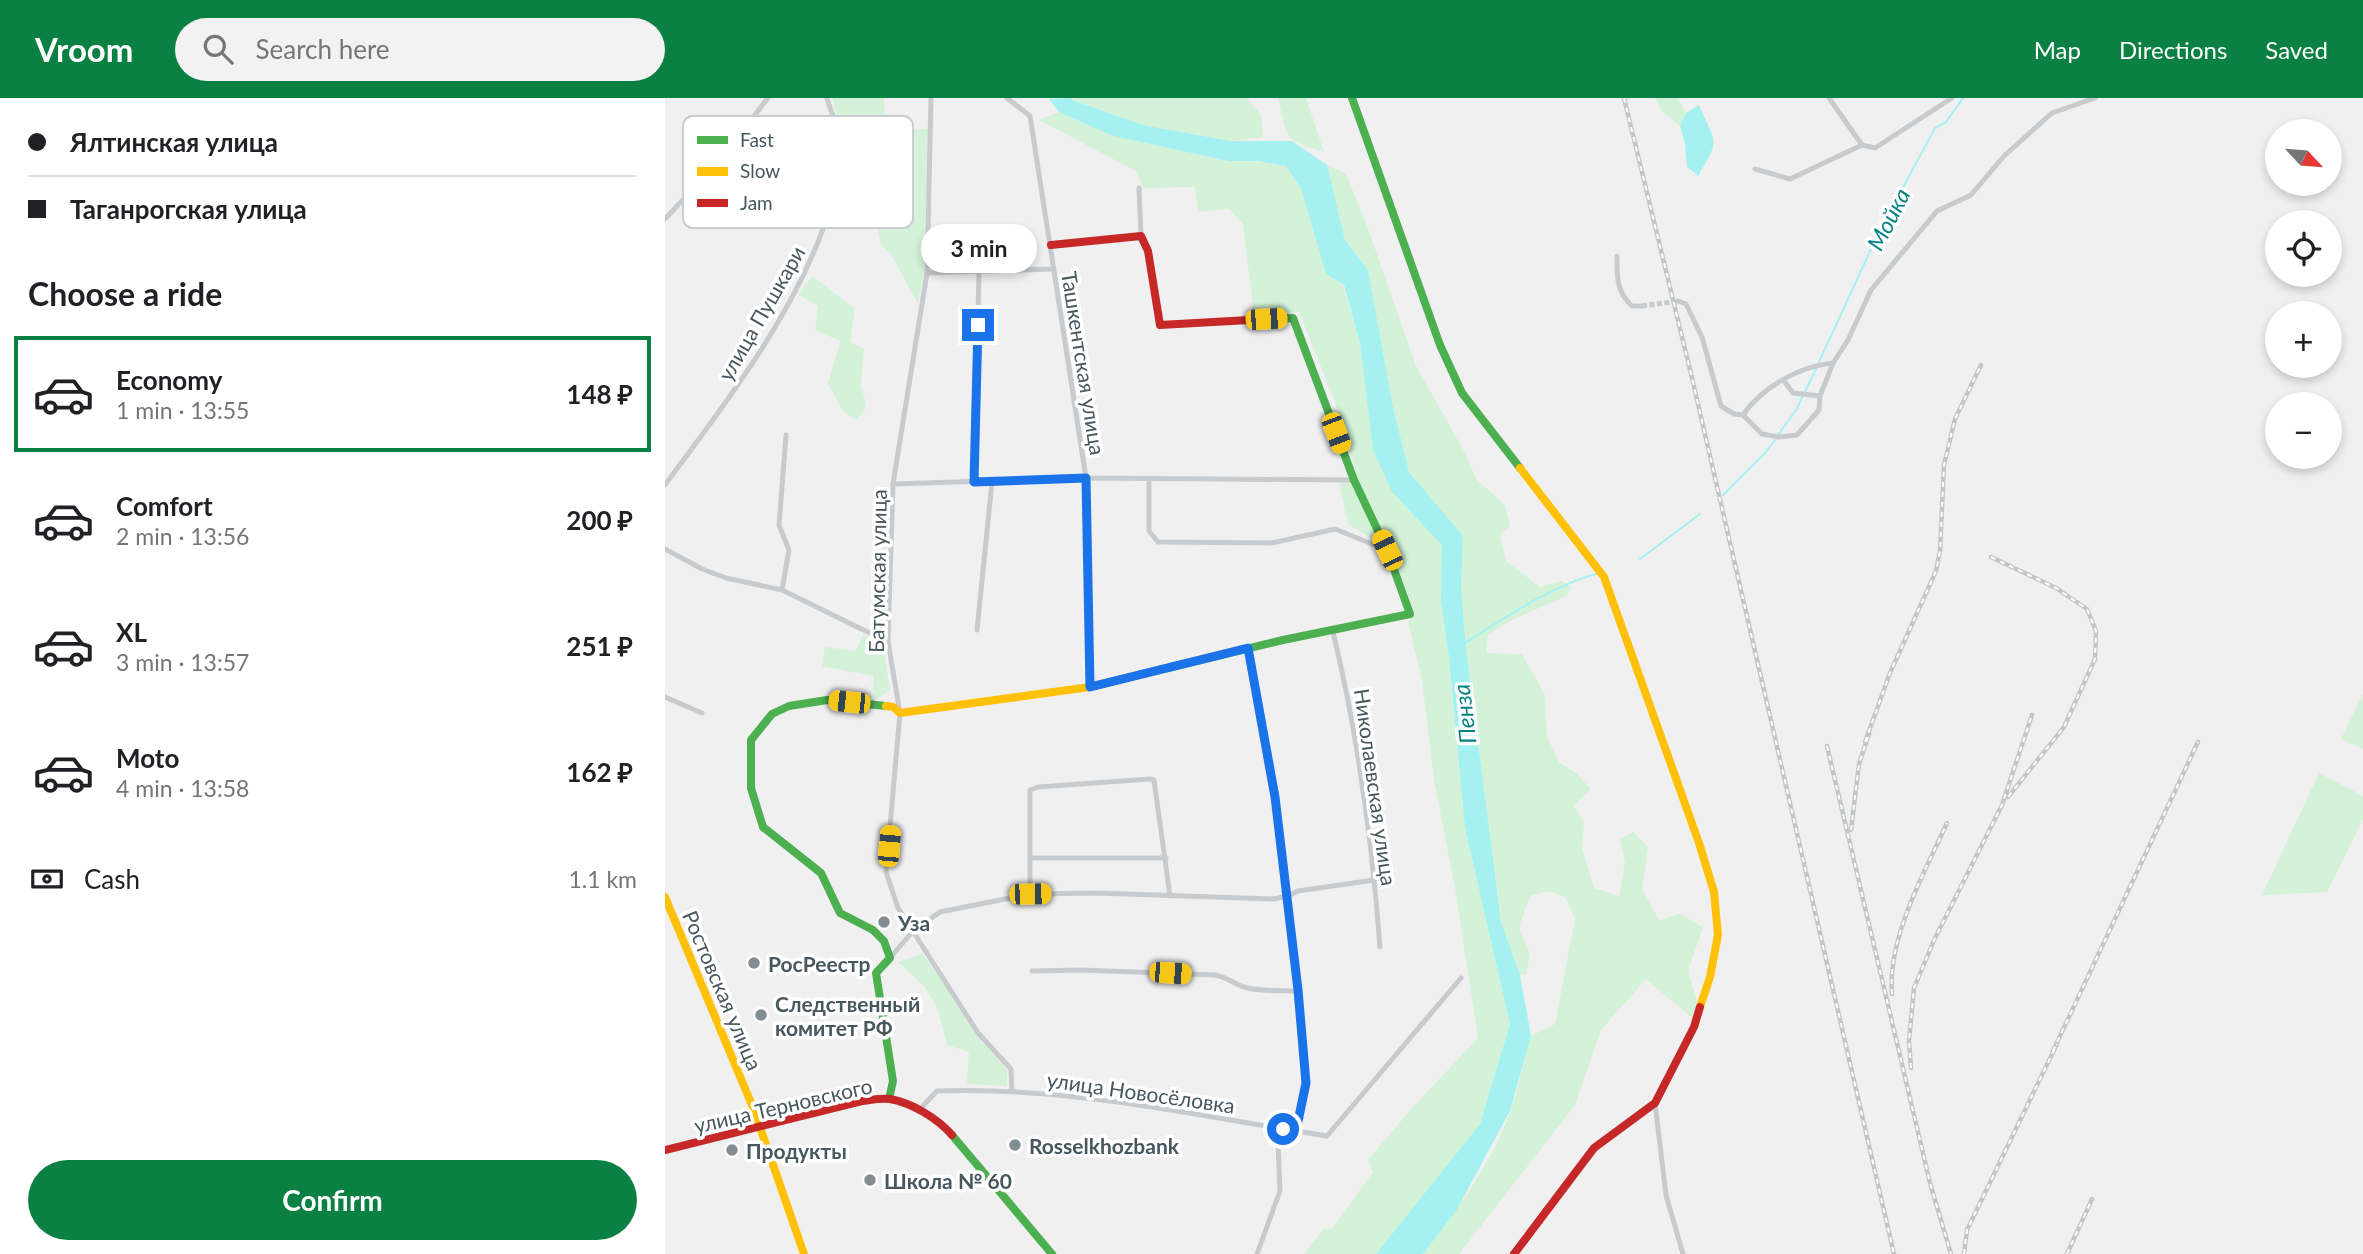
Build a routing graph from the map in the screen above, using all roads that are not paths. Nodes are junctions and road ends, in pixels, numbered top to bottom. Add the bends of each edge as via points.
1 (768, 98) edge
2 (827, 98) edge
3 (930, 98) edge
4 (1007, 98) edge
5 (1352, 98) edge
6 (1829, 98) edge
7 (1952, 98) edge
8 (2095, 98) edge
9 (754, 116) edge
10 (832, 116) edge
11 (1862, 145) junction
12 (1755, 169) dead end
13 (1139, 188) dead end
14 (683, 200) edge
15 (665, 219) edge
16 (824, 228) edge
17 (1141, 236) junction
18 (1051, 245) junction
19 (1617, 256) dead end
20 (1053, 270) junction
21 (979, 272) junction
22 (927, 273) junction
23 (1678, 301) dead end
24 (1641, 306) dead end
25 (1833, 363) junction
26 (1784, 381) junction
27 (1820, 396) junction
28 (1743, 415) junction
29 (786, 435) dead end
30 (1086, 478) junction
31 (1149, 479) junction
32 (1354, 480) junction
33 (974, 482) junction
34 (992, 482) junction
35 (893, 484) junction
36 (665, 485) edge
37 (665, 549) edge
38 (1387, 550) junction
39 (782, 590) junction
40 (977, 630) dead end
41 (1333, 632) junction
42 (888, 642) junction
43 (1248, 648) junction
44 (1090, 687) junction
45 (665, 697) edge
46 (702, 713) dead end
47 (900, 713) junction
48 (1031, 858) junction
49 (1166, 858) junction
50 (1374, 880) junction
51 (1030, 894) junction
52 (1170, 896) junction
53 (1288, 896) junction
54 (665, 897) edge
55 (913, 931) junction
56 (1380, 947) dead end
57 (890, 958) junction
58 (1032, 971) dead end
59 (1461, 978) dead end
60 (1298, 990) junction
61 (1012, 1091) junction
62 (890, 1100) junction
63 (1655, 1103) junction
64 (919, 1110) junction
65 (758, 1126) junction
66 (1283, 1129) junction
67 (1296, 1131) junction
68 (665, 1150) edge
69 (1048, 1252) edge
70 (804, 1254) edge
71 (1257, 1254) edge
72 (1514, 1254) edge
73 (1683, 1254) edge

1 - 9 street
2 - 10 street, улица Пушкари
3 - 22 street, Батумская улица
4 - 18 street, Ташкентская улица via 1030,116
5 - 63 street via 1440,345 1462,393 1604,578 1714,892 1718,935 1710,977 1694,1027
6 - 11 street
7 - 11 street via 1875,148
8 - 25 street via 2052,113 2004,156 1971,195 1937,211 1871,290
11 - 12 street via 1790,179
13 - 17 street
14 - 15 street
16 - 36 street, улица Пушкари via 813,258 747,373
17 - 18 street
17 - 32 street via 1149,251 1160,325 1293,318
18 - 20 street, Ташкентская улица
19 - 24 street via 1623,297 1632,306
20 - 21 street
20 - 30 street, Ташкентская улица
21 - 22 street
21 - 33 street
22 - 35 street, Батумская улица
23 - 28 street via 1686,304 1702,337 1721,406
25 - 26 street via 1807,368
25 - 27 street
26 - 27 street via 1793,393
26 - 28 street
27 - 28 street via 1819,410 1797,435 1762,434
29 - 39 street via 779,525 789,550
30 - 31 street
30 - 34 street
30 - 44 street, Ташкентская улица
31 - 32 street
31 - 38 street via 1149,531 1159,542 1272,543 1335,529
32 - 38 street
33 - 34 street
33 - 35 street
34 - 40 street
35 - 42 street, Батумская улица
37 - 39 street via 726,578
38 - 41 street via 1410,614
39 - 42 street
41 - 43 street
41 - 50 street, Николаевская улица via 1347,691
42 - 47 street, Батумская улица
43 - 44 street
43 - 53 street
44 - 47 street
45 - 46 street
47 - 55 street, Батумская улица via 886,872 898,908
47 - 57 street via 893,707 827,700 789,706 772,714 751,740 751,788 762,827 821,873 840,914 873,930 884,941
48 - 49 street
48 - 49 street via 1030,790 1150,779 1154,780
48 - 51 street
49 - 52 street
50 - 53 street
50 - 56 street, Николаевская улица
51 - 52 street
51 - 55 street via 940,912
52 - 53 street
53 - 60 street
54 - 65 street, Ростовская улица
55 - 57 street
55 - 61 street, Батумская улица via 978,1032 1011,1069
57 - 62 street via 876,973 893,1082
58 - 60 street via 1215,975 1248,988
59 - 67 street, улица Новосёловка via 1327,1136
60 - 67 street via 1306,1083
61 - 64 street, улица Новосёловка via 937,1091
61 - 66 street, улица Новосёловка
62 - 64 street, улица Терновского
62 - 65 street, улица Терновского via 862,1101
63 - 72 street via 1594,1148
63 - 73 street via 1667,1195
64 - 69 street, улица Терновского via 943,1123
65 - 68 street, улица Терновского
65 - 70 street, Ростовская улица
66 - 67 street, улица Новосёловка
66 - 71 street via 1278,1144 1280,1191

